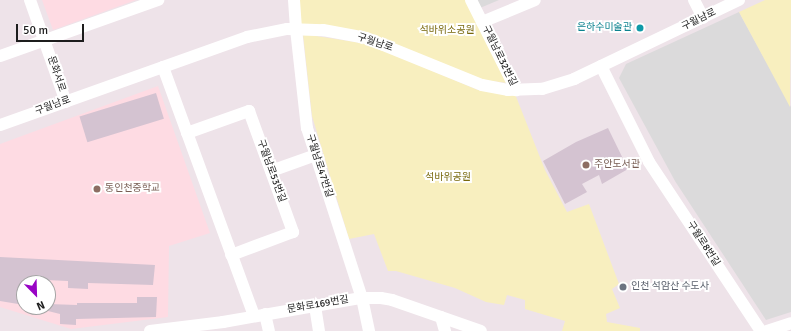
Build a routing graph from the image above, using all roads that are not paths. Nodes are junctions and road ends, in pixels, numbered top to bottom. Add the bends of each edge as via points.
1 (30, 0) edge
2 (158, 0) edge
3 (294, 0) edge
4 (471, 0) edge
5 (535, 0) edge
6 (694, 0) edge
7 (739, 0) edge
8 (703, 18) junction
9 (482, 22) junction
10 (296, 29) junction
11 (44, 40) junction
12 (0, 56) edge
13 (601, 66) junction
14 (163, 67) junction
15 (516, 90) junction
16 (66, 102) junction
17 (0, 125) edge
18 (187, 133) junction
19 (316, 155) junction
20 (271, 171) junction
21 (231, 255) junction
22 (362, 298) junction
23 (315, 306) junction
24 (259, 315) junction
25 (441, 317) junction
26 (791, 323) edge
27 (224, 326) edge
28 (174, 330) edge
29 (150, 331) edge
30 (269, 331) edge
31 (319, 331) edge
32 (369, 331) edge
33 (446, 331) edge
34 (481, 331) edge
35 (760, 331) edge
36 (767, 331) edge

1 - 11 street, 문화서로
2 - 11 street
3 - 10 street, 구월남로47번길
4 - 9 street, 구월남로32번길
5 - 9 street
6 - 8 street
7 - 8 street, 구월남로
8 - 13 street, 구월남로
9 - 15 street, 구월남로32번길
10 - 14 street, 구월남로 via 287,28 247,37
10 - 15 street, 구월남로 via 323,30 366,38 482,85
10 - 19 street, 구월남로47번길 via 305,115
11 - 12 street
11 - 16 street, 문화서로
13 - 15 street, 구월남로 via 574,79 542,89
13 - 35 street, 구월로8번길 via 647,157
14 - 16 street, 구월남로
14 - 18 street
16 - 17 street, 구월남로
18 - 20 street, 구월남로53번길 via 249,111
18 - 21 street
19 - 20 street
19 - 22 street, 구월남로47번길
20 - 21 street, 구월남로53번길 via 293,232
21 - 24 street
22 - 23 street, 문화로169번길
22 - 25 street, 문화로169번길 via 392,300
22 - 32 street, 구월남로47번길
23 - 24 street, 문화로169번길
23 - 31 street
24 - 27 street, 문화로169번길
24 - 30 street
25 - 33 street
25 - 34 street, 문화로169번길
26 - 36 street
27 - 28 street, 문화로169번길
28 - 29 street, 문화로169번길

